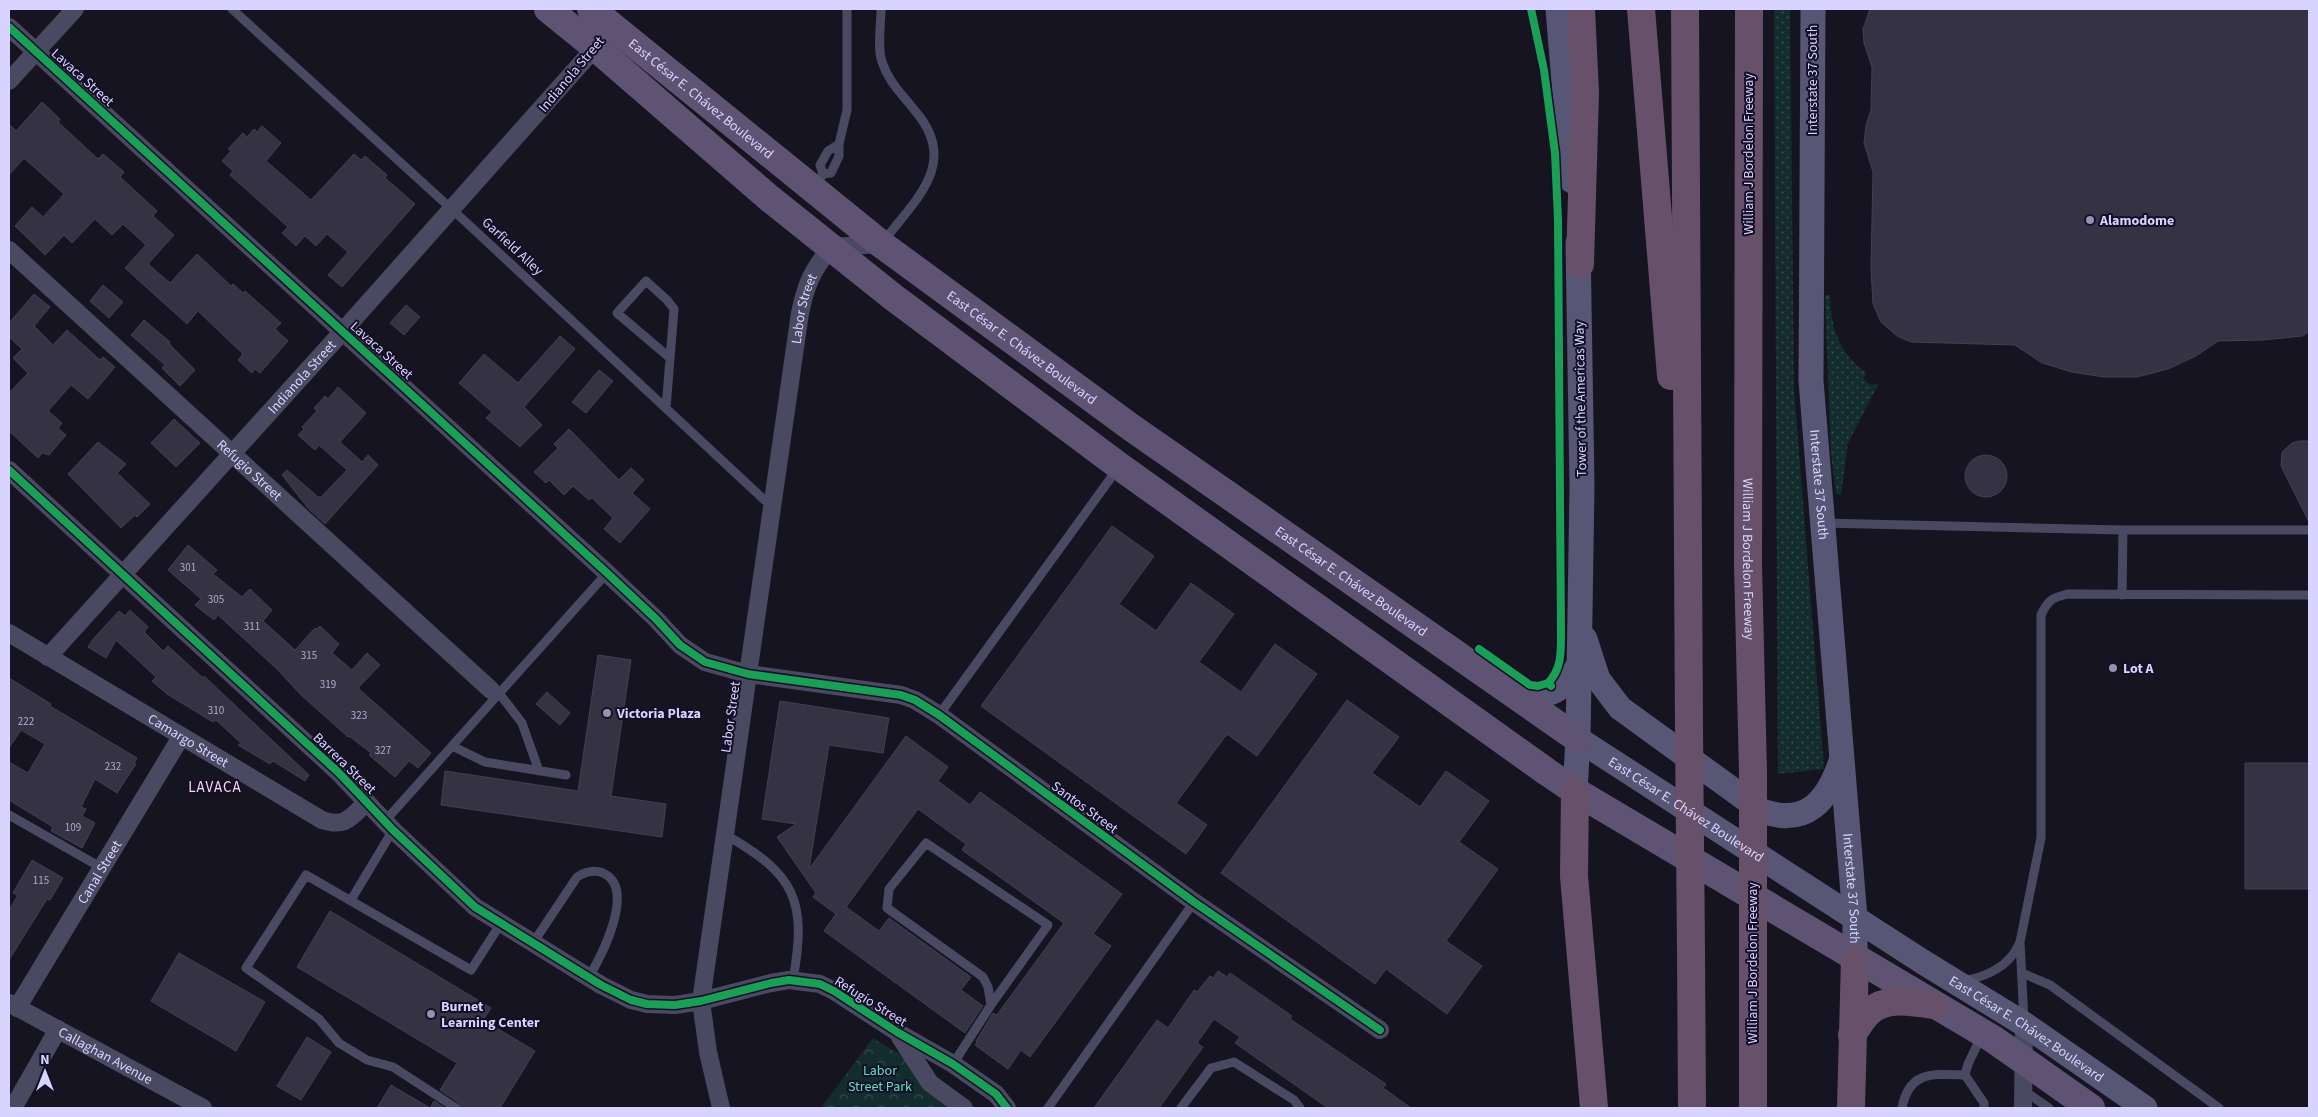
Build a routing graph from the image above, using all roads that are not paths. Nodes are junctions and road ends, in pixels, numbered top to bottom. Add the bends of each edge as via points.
1 (75, 9) edge
2 (232, 9) edge
3 (548, 9) edge
4 (847, 9) edge
5 (881, 9) edge
6 (1558, 9) edge
7 (1581, 9) edge
8 (1641, 9) edge
9 (1685, 9) edge
10 (1749, 9) edge
11 (1813, 9) edge
12 (602, 25) edge
13 (9, 27) edge
14 (36, 51) junction
15 (9, 81) edge
16 (818, 182) junction
17 (452, 209) junction
18 (881, 244) junction
19 (831, 247) junction
20 (9, 250) edge
21 (1580, 264) junction
22 (343, 331) junction
23 (670, 358) junction
24 (666, 408) junction
25 (232, 455) junction
26 (1119, 466) junction
27 (9, 470) edge
28 (772, 507) junction
29 (1823, 523) junction
30 (2123, 530) junction
31 (2309, 530) edge
32 (607, 573) junction
33 (122, 574) junction
34 (1688, 595) junction
35 (2122, 595) junction
36 (2309, 595) edge
37 (1579, 623) junction
38 (9, 633) edge
39 (1458, 656) junction
40 (48, 657) junction
41 (1578, 666) junction
42 (748, 674) junction
43 (1433, 690) junction
44 (496, 693) junction
45 (1515, 695) junction
46 (939, 715) junction
47 (182, 737) junction
48 (1578, 739) junction
49 (452, 746) junction
50 (1842, 759) junction
51 (539, 771) junction
52 (566, 774) dead end
53 (1575, 791) junction
54 (367, 802) junction
55 (9, 815) edge
56 (389, 826) junction
57 (726, 835) junction
58 (102, 868) junction
59 (351, 900) junction
60 (1194, 902) junction
61 (1855, 918) junction
62 (501, 923) junction
63 (2020, 942) junction
64 (533, 943) junction
65 (1855, 959) junction
66 (2022, 973) junction
67 (588, 978) junction
68 (793, 980) junction
69 (1956, 982) junction
70 (702, 1001) junction
71 (991, 1004) junction
72 (13, 1006) edge
73 (1934, 1006) junction
74 (2024, 1024) junction
75 (58, 1029) junction
76 (1380, 1030) dead end
77 (897, 1032) junction
78 (1983, 1034) junction
79 (1852, 1035) junction
80 (2024, 1060) junction
81 (953, 1064) junction
82 (1965, 1075) junction
83 (2023, 1090) junction
84 (13, 1108) edge
85 (203, 1108) edge
86 (456, 1108) edge
87 (721, 1108) edge
88 (964, 1108) edge
89 (1007, 1108) edge
90 (1048, 1108) edge
91 (1181, 1108) edge
92 (1300, 1108) edge
93 (1594, 1108) edge
94 (1692, 1108) edge
95 (1753, 1108) edge
96 (1850, 1108) edge
97 (1902, 1108) edge
98 (1984, 1108) edge
99 (2024, 1108) edge
100 (2049, 1108) edge
101 (2091, 1108) edge
102 (2145, 1108) edge
103 (2219, 1108) edge

1 - 14 street
2 - 17 lane, Garfield Alley
3 - 12 main road, East César E. Chávez Boulevard
4 - 16 lane via 847,110 838,144 839,156 831,173
5 - 18 lane via 881,60 896,90 930,130 935,147 933,169 922,192
6 - 21 main road, Tower of the Americas Way
7 - 21 highway via 1585,93
8 - 34 highway
9 - 34 highway
10 - 95 highway, William J Bordelon Freeway, bridge via 1748,545 1753,772
11 - 29 main road, Interstate 37 South via 1811,381
12 - 16 main road, East César E. Chávez Boulevard
12 - 17 street, Indianola Street
12 - 19 main road, East César E. Chávez Boulevard via 769,198
13 - 14 street, Lavaca Street
14 - 15 street
14 - 22 street, Lavaca Street
16 - 18 main road, East César E. Chávez Boulevard
17 - 22 street, Indianola Street
17 - 24 lane, Garfield Alley
18 - 19 street
18 - 39 main road, East César E. Chávez Boulevard via 1132,428
19 - 26 main road, East César E. Chávez Boulevard
19 - 28 street, Labor Street via 806,286
20 - 25 street, Refugio Street
21 - 37 main road, Tower of the Americas Way via 1582,486
22 - 25 street, Indianola Street
22 - 32 street, Lavaca Street
23 - 23 lane via 674,309 646,281 617,313
23 - 24 lane
24 - 28 lane, Garfield Alley
25 - 33 street, Indianola Street
25 - 44 street, Refugio Street
26 - 43 main road, East César E. Chávez Boulevard
26 - 46 lane
27 - 33 street, Barrera Street
28 - 42 street, Labor Street
29 - 30 lane
29 - 50 main road, Interstate 37 South
30 - 31 lane
30 - 35 lane
32 - 42 street, Lavaca Street via 695,656
32 - 44 lane
33 - 40 street, Indianola Street
33 - 54 street, Barrera Street via 332,766
34 - 94 highway, bridge
35 - 36 lane
35 - 63 lane via 2067,594 2052,597 2041,615 2041,838
37 - 41 main road, Tower of the Americas Way
37 - 50 main road via 1598,679 1620,708 1762,811 1796,816 1818,804 1832,786
38 - 40 street, Camargo Street
39 - 43 main road
39 - 45 main road, East César E. Chávez Boulevard
40 - 47 street, Camargo Street
41 - 45 main road via 1568,682 1556,692 1542,696
41 - 48 main road, Tower of the Americas Way
42 - 46 street, Santos Street via 883,691 915,700
42 - 57 street, Labor Street
43 - 53 main road, East César E. Chávez Boulevard
44 - 49 lane
44 - 51 lane via 522,723
45 - 48 main road, East César E. Chávez Boulevard
46 - 60 street, Santos Street
47 - 54 street, Camargo Street via 322,820 344,822
47 - 58 street, Canal Street
48 - 53 main road, Tower of the Americas Way
48 - 61 main road, East César E. Chávez Boulevard
49 - 51 lane via 485,762
49 - 56 lane
50 - 61 main road, Interstate 37 South
51 - 52 lane
53 - 65 main road, East César E. Chávez Boulevard
53 - 93 highway via 1574,876
54 - 56 street, Barrera Street
55 - 58 lane
56 - 59 lane
56 - 62 street, Barrera Street via 463,897
57 - 68 lane via 780,874 795,900 799,927
57 - 70 street, Labor Street
58 - 72 street, Canal Street
59 - 62 lane via 472,970
59 - 86 lane via 306,875 246,968 318,1019 339,1043 367,1060 393,1067
60 - 76 street, Santos Street
60 - 90 lane
61 - 65 main road, Interstate 37 South
61 - 69 main road, East César E. Chávez Boulevard
62 - 64 street, Barrera Street
63 - 66 lane
63 - 69 lane via 2015,954 1997,969 1982,977
64 - 67 street, Barrera Street
64 - 67 lane via 577,877 596,871 606,875 616,894 612,931
65 - 73 main road, East César E. Chávez Boulevard
65 - 79 highway
66 - 74 lane
66 - 103 lane via 2050,985
67 - 70 street, Barrera Street via 616,994 648,1004
68 - 70 street, Refugio Street
68 - 77 street, Refugio Street via 820,984
69 - 74 main road, East César E. Chávez Boulevard
70 - 87 street, Labor Street via 708,1052
71 - 71 lane via 1048,925 926,842 889,889 887,908 983,977
71 - 81 lane
72 - 75 street, Callaghan Avenue
73 - 78 main road, East César E. Chávez Boulevard
73 - 79 highway via 1903,1001 1879,1006 1868,1013
74 - 80 street
74 - 102 main road, East César E. Chávez Boulevard
75 - 84 street
75 - 85 street, Callaghan Avenue
77 - 81 street, Refugio Street
77 - 88 street, Refugio Street via 930,1083
78 - 80 main road, East César E. Chávez Boulevard
78 - 82 lane
79 - 96 highway
80 - 83 street
80 - 101 main road, East César E. Chávez Boulevard
81 - 89 street, Refugio Street via 996,1094
82 - 97 lane via 1928,1074 1915,1082 1904,1095
82 - 98 lane
83 - 99 street
83 - 100 lane
91 - 92 lane via 1211,1068 1234,1062 1294,1100

